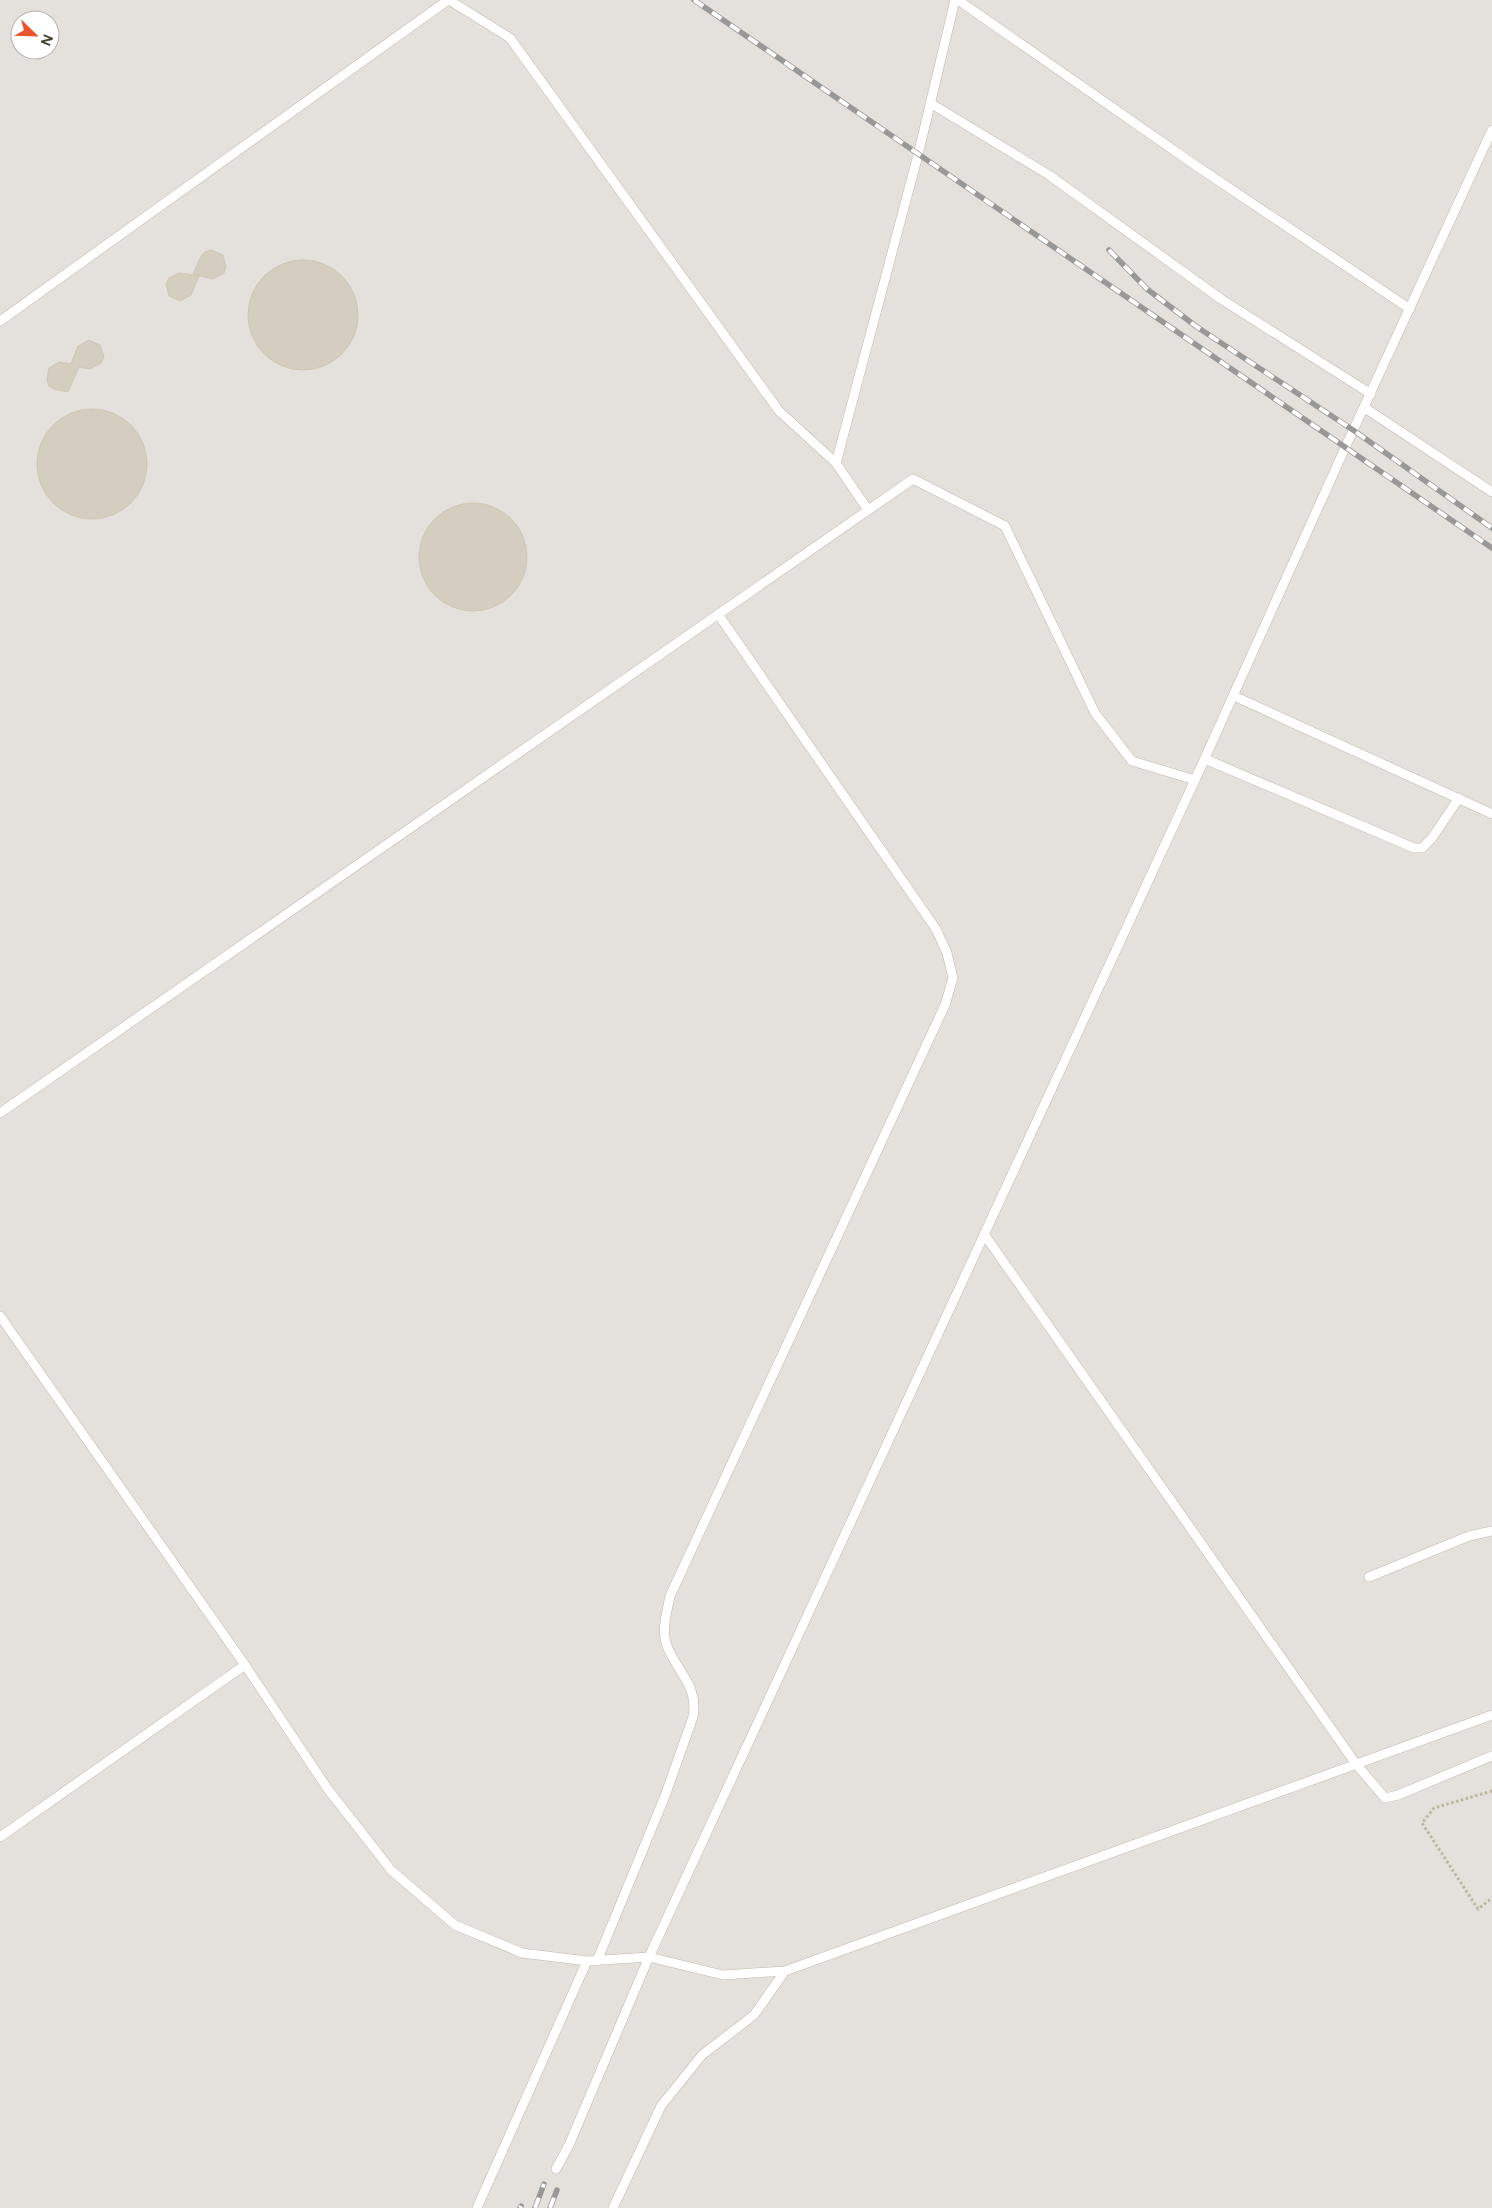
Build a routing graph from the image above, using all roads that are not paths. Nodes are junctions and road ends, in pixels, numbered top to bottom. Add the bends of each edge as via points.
1 (448, 0) edge
2 (956, 0) edge
3 (930, 103) junction
4 (1492, 130) edge
5 (1410, 309) junction
6 (0, 321) edge
7 (1371, 394) junction
8 (1365, 408) junction
9 (836, 463) junction
10 (1492, 492) edge
11 (868, 510) junction
12 (718, 614) junction
13 (1234, 696) junction
14 (1205, 758) junction
15 (1196, 780) junction
16 (1459, 798) junction
17 (1492, 814) edge
18 (0, 1113) edge
19 (984, 1234) junction
20 (0, 1316) edge
21 (1492, 1531) edge
22 (1369, 1577) dead end
23 (245, 1665) junction
24 (1492, 1715) edge
25 (1492, 1756) edge
26 (1356, 1764) junction
27 (0, 1837) edge
28 (649, 1957) junction
29 (587, 1961) junction
30 (597, 1961) junction
31 (785, 1971) junction
32 (556, 2169) dead end
33 (478, 2208) edge
34 (613, 2208) edge

1 - 6 lane
1 - 9 lane via 510,38 779,411
2 - 3 lane
2 - 5 lane
3 - 7 lane via 1049,176 1221,299
3 - 9 lane
4 - 5 lane
5 - 7 lane
7 - 8 lane
8 - 10 lane
8 - 13 lane
9 - 11 lane
11 - 12 lane
11 - 15 lane via 913,479 1005,526 1100,720 1132,761
12 - 18 lane
12 - 30 lane via 936,929 947,953 953,978 945,1005 670,1596 664,1632 666,1646 692,1689 696,1704 665,1796
13 - 14 lane
13 - 16 lane
14 - 15 lane
14 - 16 lane via 1414,848 1422,848 1432,838
15 - 19 lane
16 - 17 lane
19 - 26 lane
19 - 28 lane
20 - 23 lane
21 - 22 lane via 1470,1536
23 - 27 lane
23 - 29 lane via 327,1788 390,1870 455,1925 522,1953
24 - 26 lane
25 - 26 lane via 1385,1798
26 - 31 lane
28 - 30 lane
28 - 31 lane via 723,1975
28 - 32 lane
29 - 30 lane
29 - 33 lane
31 - 34 lane via 754,2015 702,2055 661,2106

